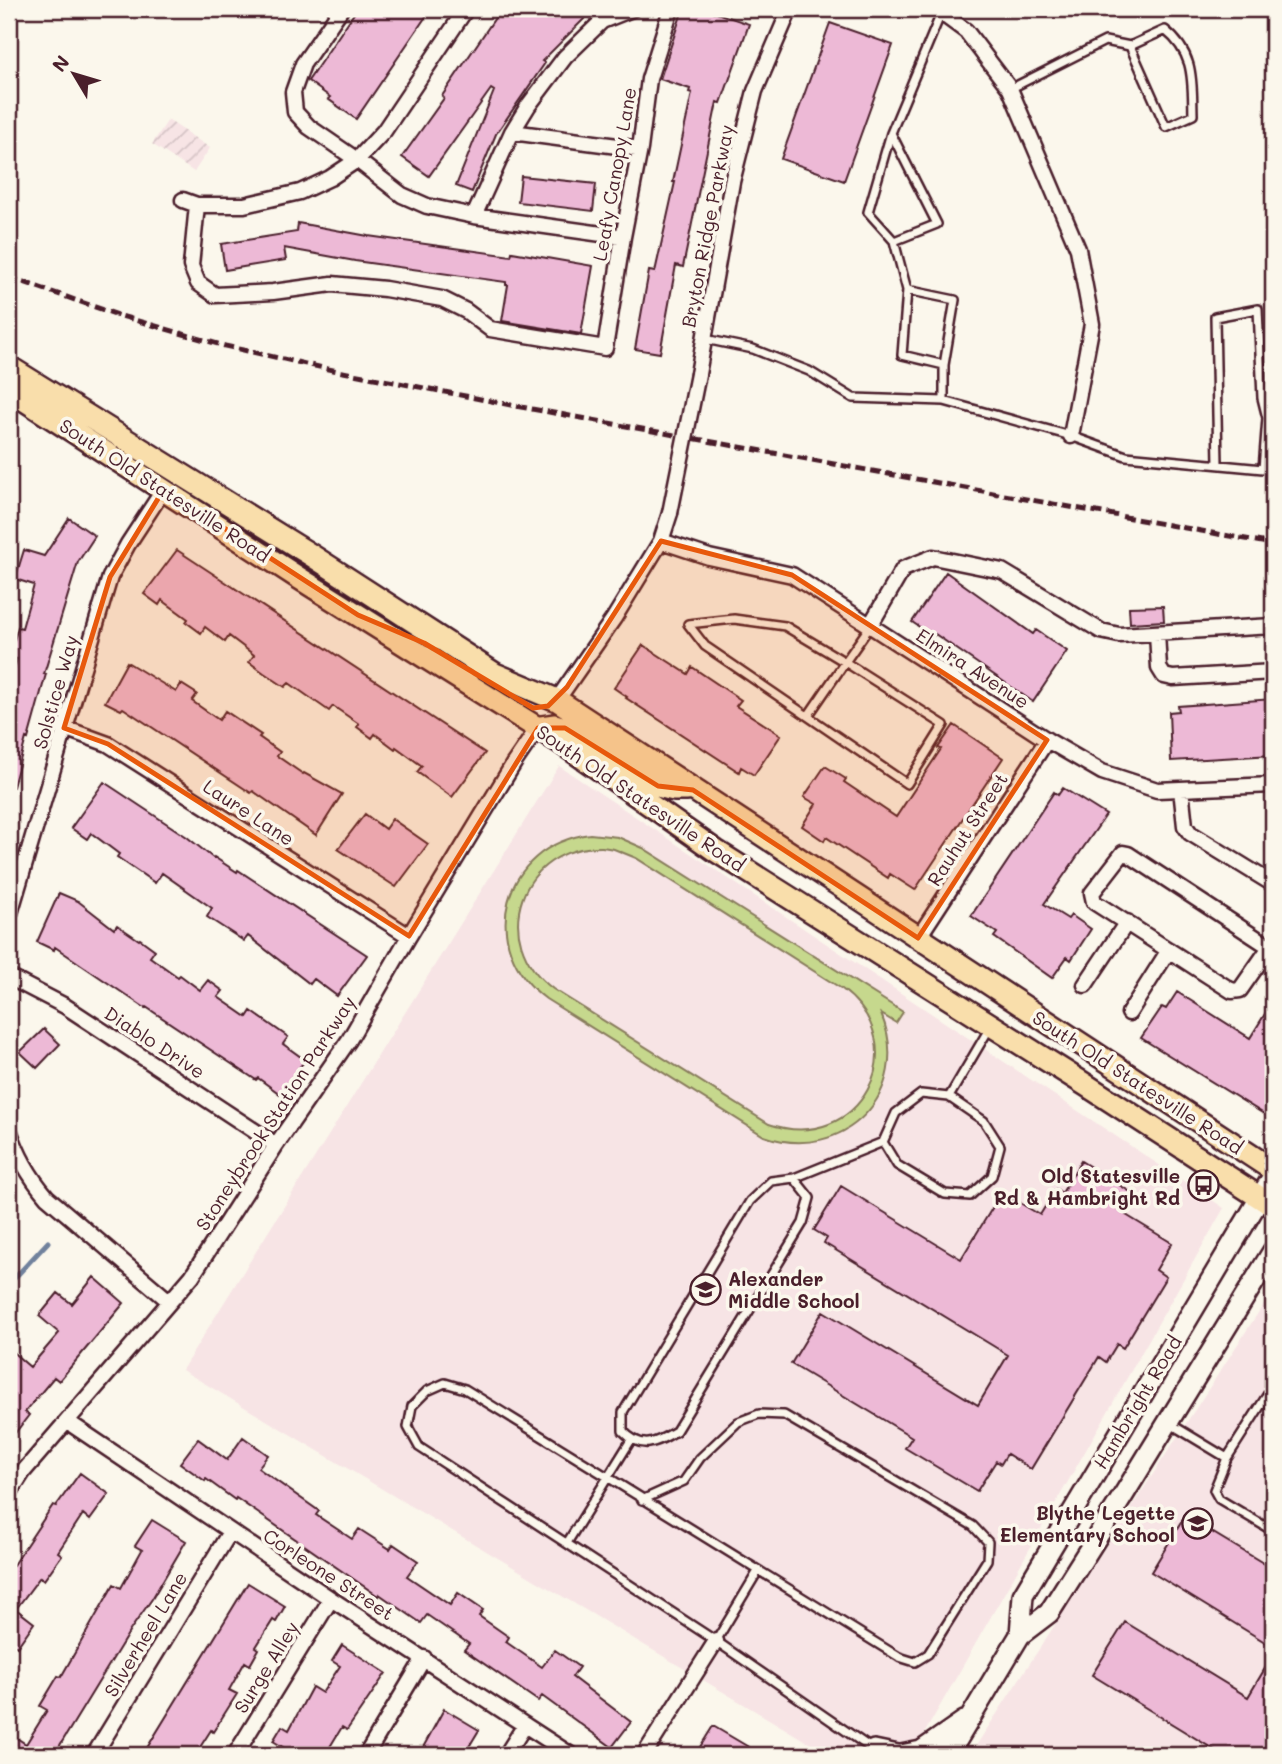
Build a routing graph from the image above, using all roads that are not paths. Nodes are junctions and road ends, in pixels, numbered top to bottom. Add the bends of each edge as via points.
1 (341, 9) edge
2 (466, 9) edge
3 (632, 9) edge
4 (671, 9) edge
5 (790, 9) edge
6 (941, 10) edge
7 (1130, 47) junction
8 (1010, 89) junction
9 (512, 132) junction
10 (891, 133) junction
11 (640, 149) junction
12 (358, 160) junction
13 (474, 216) junction
14 (622, 237) junction
15 (894, 242) junction
16 (907, 290) junction
17 (704, 339) junction
18 (943, 365) junction
19 (9, 367) edge
20 (9, 390) edge
21 (944, 401) junction
22 (1071, 436) junction
23 (1218, 464) junction
24 (164, 489) junction
25 (661, 541) junction
26 (358, 615) junction
27 (871, 624) junction
28 (1273, 626) edge
29 (1157, 633) junction
30 (845, 662) junction
31 (1273, 672) edge
32 (557, 700) junction
33 (808, 716) junction
34 (64, 728) junction
35 (538, 728) junction
36 (1047, 740) junction
37 (1273, 785) edge
38 (1181, 789) junction
39 (693, 790) junction
40 (1273, 884) edge
41 (9, 917) edge
42 (1127, 922) junction
43 (409, 936) junction
44 (918, 939) junction
45 (1272, 946) edge
46 (1169, 950) junction
47 (9, 977) edge
48 (1085, 985) dead end
49 (1129, 1013) dead end
50 (992, 1025) junction
51 (949, 1097) junction
52 (9, 1129) edge
53 (883, 1142) junction
54 (276, 1145) junction
55 (1273, 1170) edge
56 (1273, 1176) edge
57 (793, 1178) junction
58 (1266, 1201) edge
59 (1273, 1251) edge
60 (169, 1301) junction
61 (1273, 1386) edge
62 (68, 1422) junction
63 (1168, 1423) junction
64 (631, 1440) junction
65 (1227, 1458) junction
66 (607, 1478) junction
67 (9, 1494) edge
68 (642, 1500) junction
69 (1273, 1531) edge
70 (230, 1532) junction
71 (567, 1543) junction
72 (758, 1571) junction
73 (331, 1599) junction
74 (1020, 1635) junction
75 (716, 1641) junction
76 (424, 1658) junction
77 (973, 1714) junction
78 (525, 1725) junction
79 (878, 1753) edge
80 (94, 1755) edge
81 (234, 1755) edge
82 (366, 1755) edge
83 (506, 1755) edge
84 (571, 1755) edge
85 (644, 1755) edge
86 (900, 1755) edge
87 (948, 1755) edge

1 - 12 street via 303,64 293,92 295,112
2 - 12 street via 384,131
3 - 9 street via 602,20 565,57
4 - 11 street, Leafy Canopy Lane via 649,79
5 - 17 street, Bryton Ridge Parkway via 755,91 735,169
6 - 8 street via 965,31
6 - 10 lane
7 - 7 lane via 1165,30 1179,41 1191,68 1193,115 1166,127
7 - 8 lane via 1105,41
8 - 22 street via 1078,249 1092,324
9 - 11 street
9 - 13 street
10 - 15 lane via 868,212
10 - 15 lane via 937,224
11 - 14 street, Leafy Canopy Lane
12 - 13 street via 402,195 427,206
12 - 14 street, Leafy Canopy Lane via 300,192 244,205 190,202 191,267 198,283 215,295 332,284 385,289 442,299 490,330 605,348
13 - 14 street
15 - 16 lane
16 - 18 lane via 902,355
16 - 18 lane via 955,300
17 - 21 lane via 765,353 809,371 853,398
17 - 25 street, Bryton Ridge Parkway, bridge
18 - 21 lane
19 - 32 main road, South Old Statesville Road via 495,674
20 - 24 main road, South Old Statesville Road
21 - 22 lane
22 - 23 lane via 1126,456
23 - 23 lane via 1263,469 1267,418 1258,309 1215,317
24 - 26 main road, South Old Statesville Road
24 - 34 street, Solstice Way via 110,577
25 - 27 street, Elmira Avenue via 792,575
25 - 32 street, Bryton Ridge Parkway
26 - 32 main road via 424,643 533,708
26 - 35 main road, South Old Statesville Road
27 - 29 street via 903,569 933,557 1002,571 1101,631
27 - 30 lane
27 - 36 street, Elmira Avenue
28 - 29 street
29 - 31 street via 1159,668 1164,676
30 - 33 lane
30 - 33 lane via 944,725 907,784
30 - 33 lane via 785,626 734,619 688,624 705,646
32 - 39 main road, South Old Statesville Road
34 - 41 street, Solstice Way
34 - 43 street, Laure Lane via 108,744
35 - 39 main road via 555,725 565,729 658,786
35 - 43 street, Stoneybrook Station Parkway
35 - 50 main road, South Old Statesville Road via 716,851
36 - 38 street, Elmira Avenue via 1102,772 1157,790
36 - 44 street, Rauhut Street
37 - 38 street, Elmira Avenue
38 - 40 street via 1190,833
39 - 44 main road, South Old Statesville Road
42 - 45 street via 1092,898 1123,852
42 - 46 street
42 - 48 street
43 - 54 street, Stoneybrook Station Parkway via 349,1040
44 - 55 main road, South Old Statesville Road
45 - 46 street via 1236,992
46 - 49 street
47 - 54 street, Diablo Drive via 65,1006
50 - 51 lane
50 - 58 main road, South Old Statesville Road
51 - 53 lane via 921,1094 896,1113
51 - 53 lane via 984,1121 1000,1146 992,1176 970,1196 945,1194 897,1165
52 - 60 street via 30,1177 47,1197
53 - 57 lane
54 - 60 street, Stoneybrook Station Parkway via 192,1276
56 - 58 main road, Hambright Road
57 - 64 lane via 771,1181 750,1201 623,1412 623,1432
57 - 64 lane via 810,1198 803,1223 684,1420 676,1431 654,1444
58 - 74 main road, Hambright Road via 1023,1594
59 - 63 main road, Hambright Road
60 - 62 street, Stoneybrook Station Parkway
61 - 65 lane
62 - 67 street, Stoneybrook Station Parkway
62 - 70 street, Corleone Street
63 - 65 lane
63 - 74 main road, Hambright Road via 1048,1613
64 - 66 lane
65 - 69 lane via 1214,1490 1219,1499
66 - 68 lane
66 - 71 lane
66 - 71 lane via 465,1389 445,1383 427,1391 412,1406 408,1427 419,1447
68 - 72 lane
68 - 72 lane via 684,1481 700,1458 738,1422 759,1414 784,1415 973,1526 988,1542 988,1560 928,1654 915,1662 899,1657
70 - 73 street, Corleone Street
70 - 80 street, Silverheel Lane
71 - 75 lane
72 - 75 lane
73 - 76 street, Corleone Street
73 - 81 street, Surge Alley
74 - 77 main road, Hambright Road
75 - 79 lane
75 - 85 street
76 - 78 street, Corleone Street
76 - 82 street
77 - 86 main road via 921,1751
77 - 87 main road, Hambright Road
78 - 83 street
78 - 84 street, Corleone Street
79 - 86 main road

